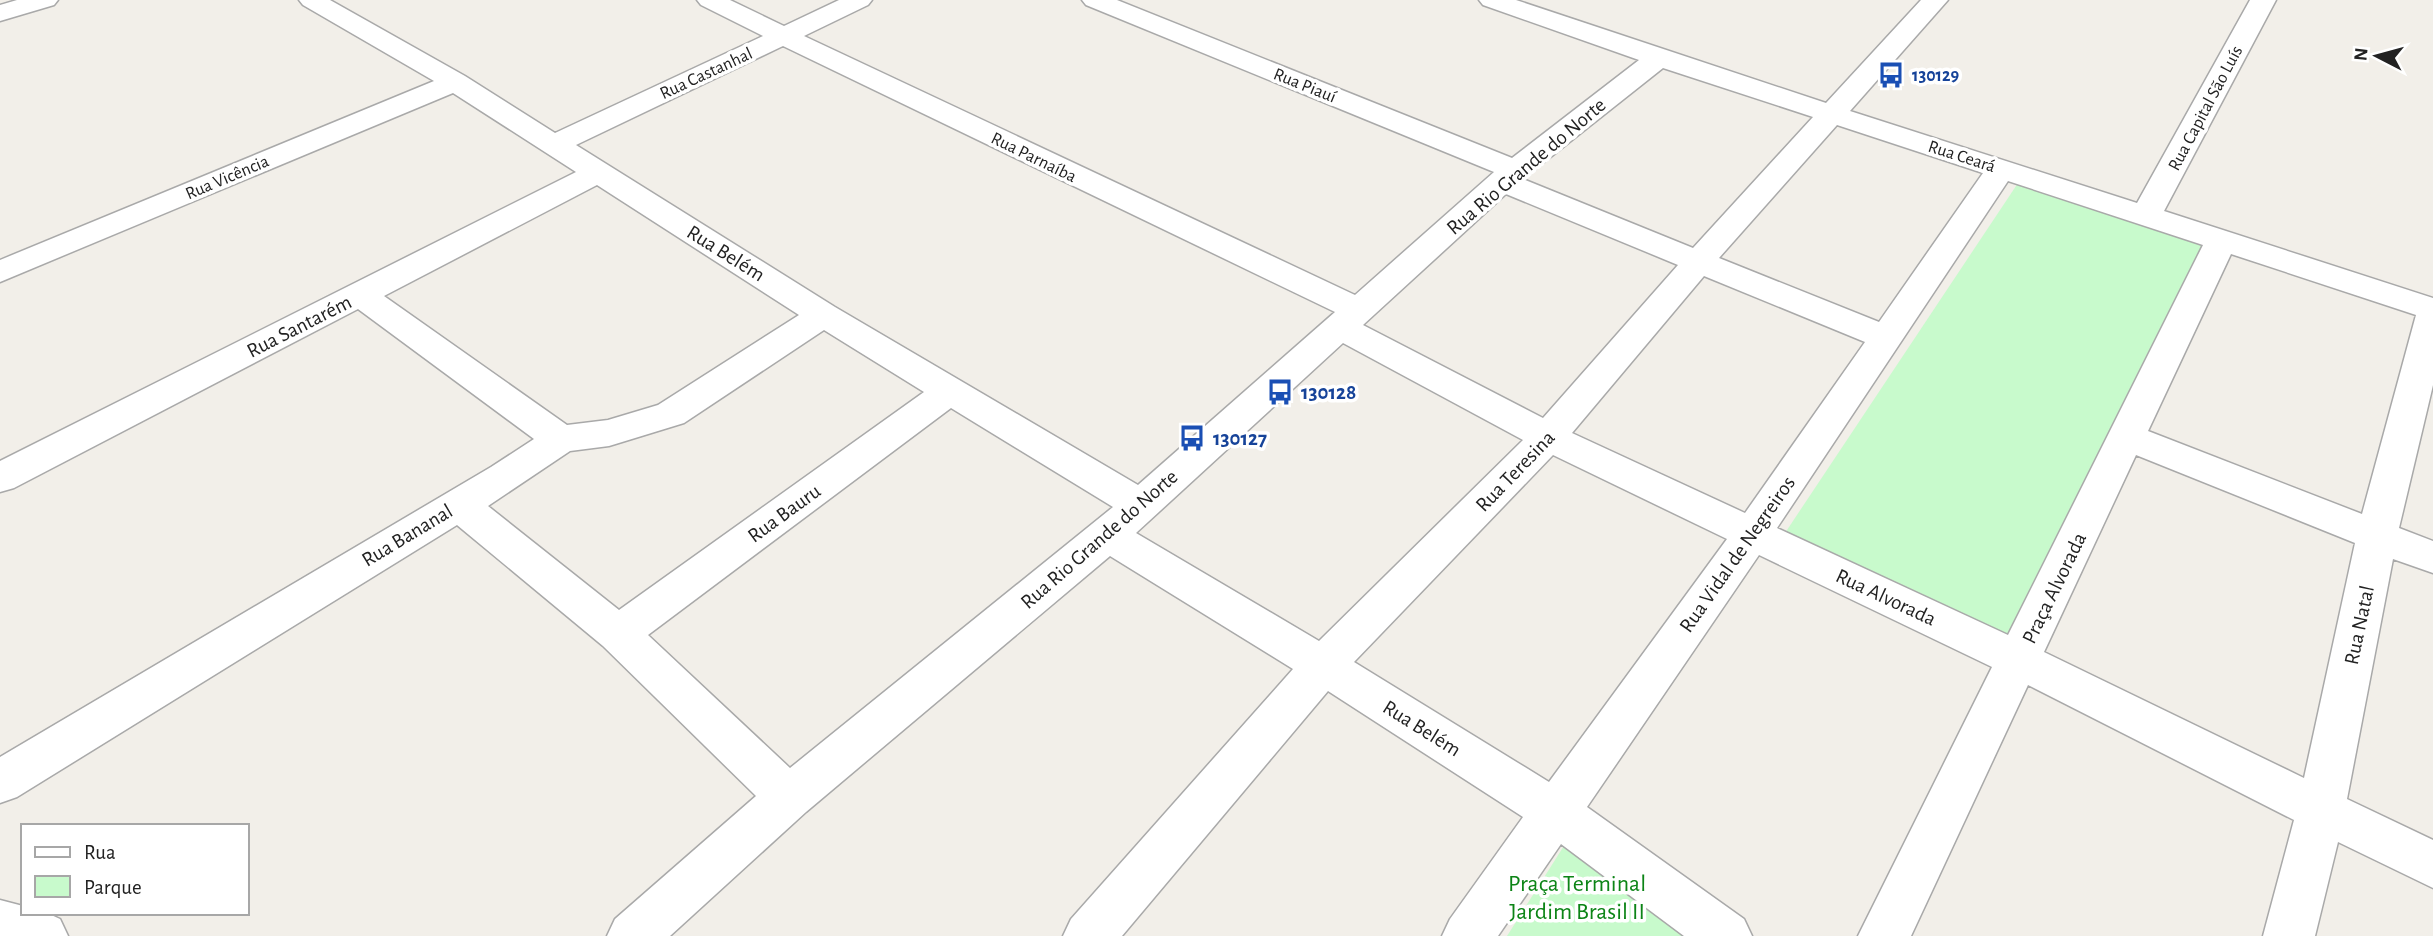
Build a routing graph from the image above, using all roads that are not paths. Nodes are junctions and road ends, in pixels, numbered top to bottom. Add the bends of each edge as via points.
1 (45, 0) edge
2 (312, 0) edge
3 (710, 0) edge
4 (859, 0) edge
5 (1095, 0) edge
6 (1492, 0) edge
7 (2263, 0) edge
8 (1922, 2) edge
9 (0, 13) edge
10 (787, 35) junction
11 (1658, 58) junction
12 (455, 82) junction
13 (1833, 115) junction
14 (552, 145) junction
15 (2001, 169) junction
16 (598, 173) junction
17 (1510, 176) junction
18 (2146, 215) junction
19 (2222, 239) junction
20 (1698, 262) junction
21 (0, 272) edge
22 (360, 295) junction
23 (2433, 312) edge
24 (823, 315) junction
25 (1350, 318) junction
26 (1886, 338) junction
27 (950, 392) junction
28 (1548, 437) junction
29 (2127, 437) junction
30 (560, 439) junction
31 (0, 478) edge
32 (459, 504) junction
33 (1140, 505) junction
34 (1752, 534) junction
35 (1108, 535) junction
36 (2377, 535) junction
37 (2433, 558) edge
38 (618, 634) junction
39 (2019, 660) junction
40 (1323, 665) junction
41 (0, 782) edge
42 (789, 797) junction
43 (2321, 811) junction
44 (1557, 813) junction
45 (2433, 865) edge
46 (0, 924) edge
47 (42, 936) edge
48 (633, 936) edge
49 (1089, 936) edge
50 (1468, 936) edge
51 (1726, 936) edge
52 (1884, 936) edge
53 (2289, 936) edge

1 - 9 street
2 - 12 street, Rua Belém
3 - 10 street, Rua Parnaíba
4 - 10 street, Rua Castanhal
5 - 17 street, Rua Piauí
6 - 11 street, Rua Ceará
7 - 18 street, Rua Capital São Luís
8 - 13 street, Rua Teresina
10 - 14 street, Rua Castanhal
10 - 25 street, Rua Parnaíba
11 - 13 street, Rua Ceará
11 - 17 street, Rua Rio Grande do Norte
12 - 14 street, Rua Belém
12 - 21 street, Rua Vicência
13 - 15 street, Rua Ceará
13 - 20 street, Rua Teresina
14 - 16 street, Rua Belém
15 - 18 street, Rua Ceará
15 - 26 street, Rua Vidal de Negreiros
16 - 22 street, Rua Santarém
16 - 24 street, Rua Belém
17 - 20 street, Rua Piauí
17 - 25 street, Rua Rio Grande do Norte
18 - 19 street, Rua Ceará
19 - 23 street, Rua Ceará
19 - 29 street, Praça Alvorada
20 - 26 street, Rua Piauí
20 - 28 street, Rua Teresina
22 - 30 street
22 - 31 street, Rua Santarém
23 - 36 street, Rua Natal
24 - 27 street, Rua Belém
24 - 30 street, Rua Bananal via 671,414 609,433
25 - 28 street, Rua Alvorada
25 - 33 street, Rua Rio Grande do Norte
26 - 34 street, Rua Vidal de Negreiros
27 - 33 street, Rua Belém
27 - 38 street, Rua Bauru
28 - 34 street, Rua Alvorada
28 - 40 street, Rua Teresina
29 - 36 street
29 - 39 street, Praça Alvorada
30 - 32 street, Rua Bananal
32 - 38 street
32 - 41 street, Rua Bananal
33 - 35 street, Rua Rio Grande do Norte
34 - 39 street, Rua Alvorada
34 - 44 street, Rua Vidal de Negreiros
35 - 40 street, Rua Belém
35 - 42 street, Rua Rio Grande do Norte
36 - 37 street
36 - 43 street, Rua Natal
38 - 42 street
39 - 43 street, Rua Alvorada
39 - 52 street, Praça Alvorada
40 - 44 street, Rua Belém
40 - 49 street, Rua Teresina
42 - 48 street, Rua Rio Grande do Norte
43 - 45 street, Rua Alvorada
43 - 53 street, Rua Natal
44 - 50 street, Rua Vidal de Negreiros
44 - 51 street, Rua Belém
46 - 47 street

